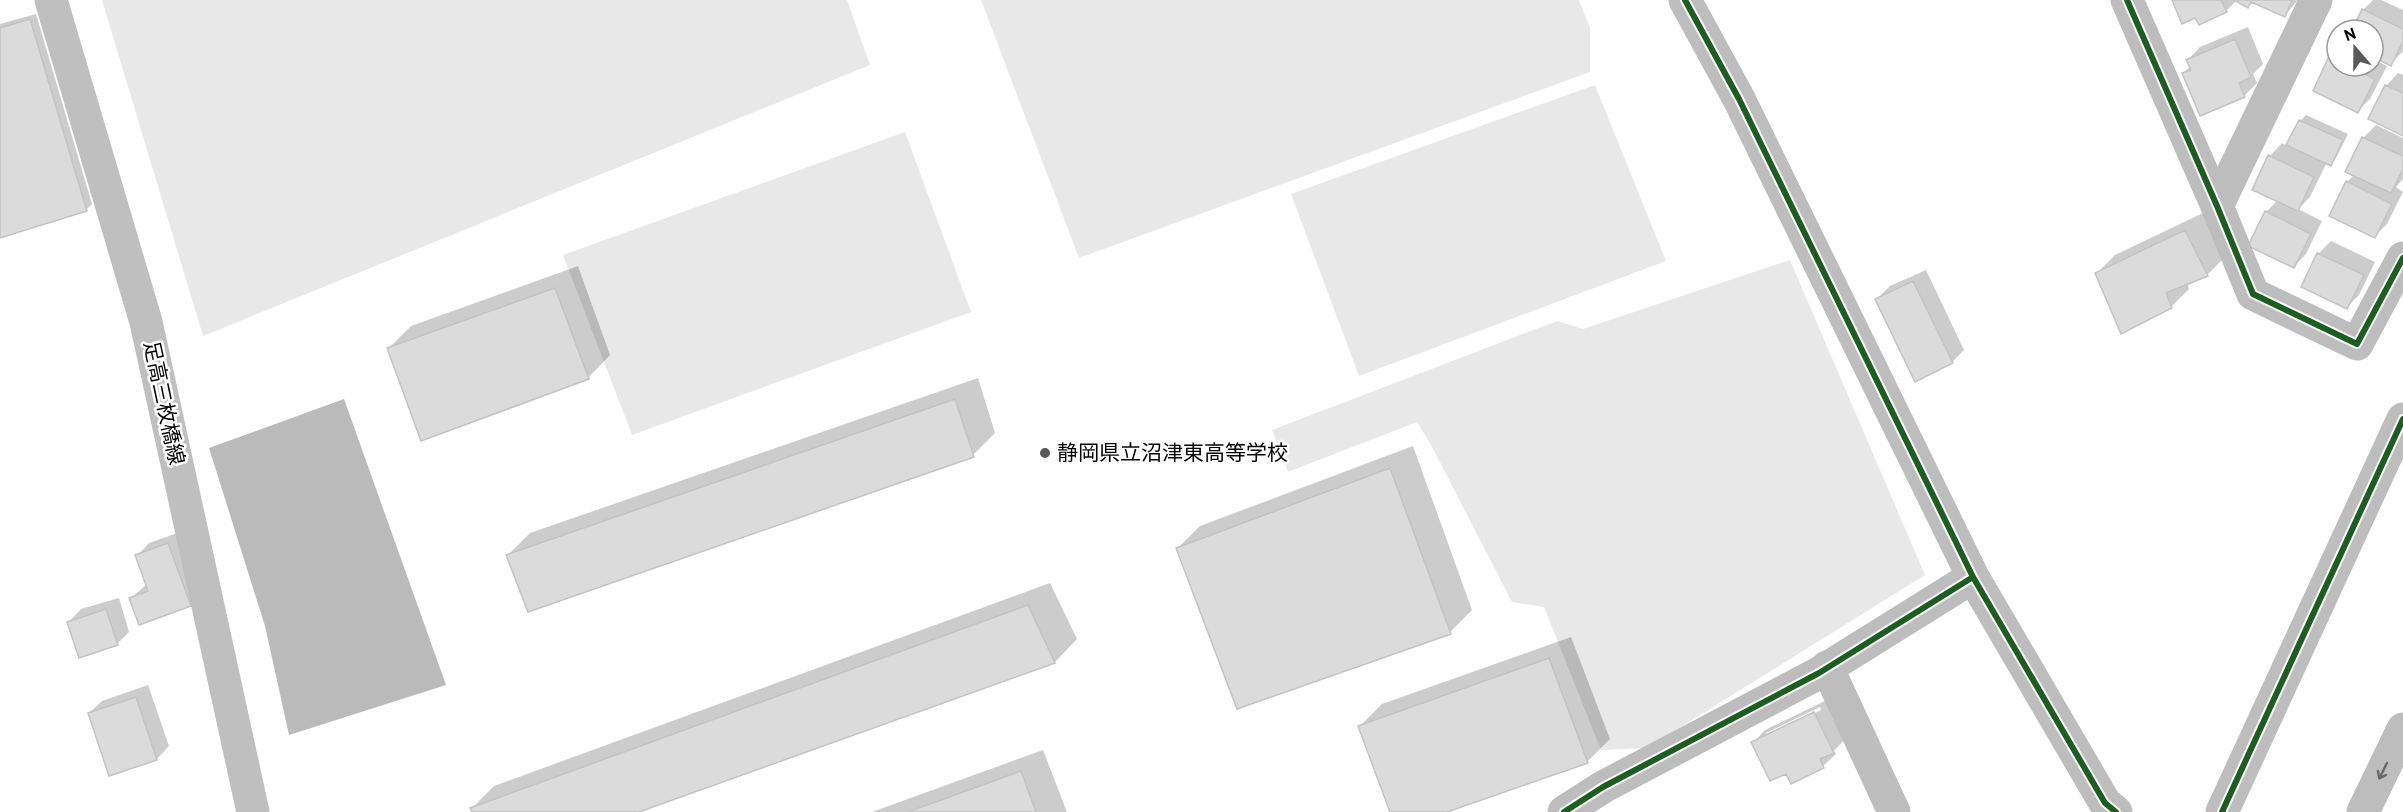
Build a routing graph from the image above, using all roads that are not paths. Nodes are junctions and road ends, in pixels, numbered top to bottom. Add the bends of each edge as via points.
1 (51, 0) edge
2 (1685, 0) edge
3 (2127, 0) edge
4 (2316, 0) edge
5 (2217, 206) junction
6 (2403, 258) edge
7 (2403, 419) edge
8 (1973, 577) junction
9 (1827, 668) junction
10 (2403, 729) edge
11 (252, 812) edge
12 (1564, 812) edge
13 (1894, 812) edge
14 (2116, 812) edge
15 (2222, 812) edge
16 (2363, 812) edge

1 - 11 main road, 足高三枚橋線 via 146,322
2 - 8 street via 1739,99
3 - 5 street
4 - 5 street
5 - 6 street via 2253,294 2357,344
7 - 15 street
8 - 9 street
8 - 14 street via 2105,803
9 - 12 street
9 - 13 street
10 -> 16 street

